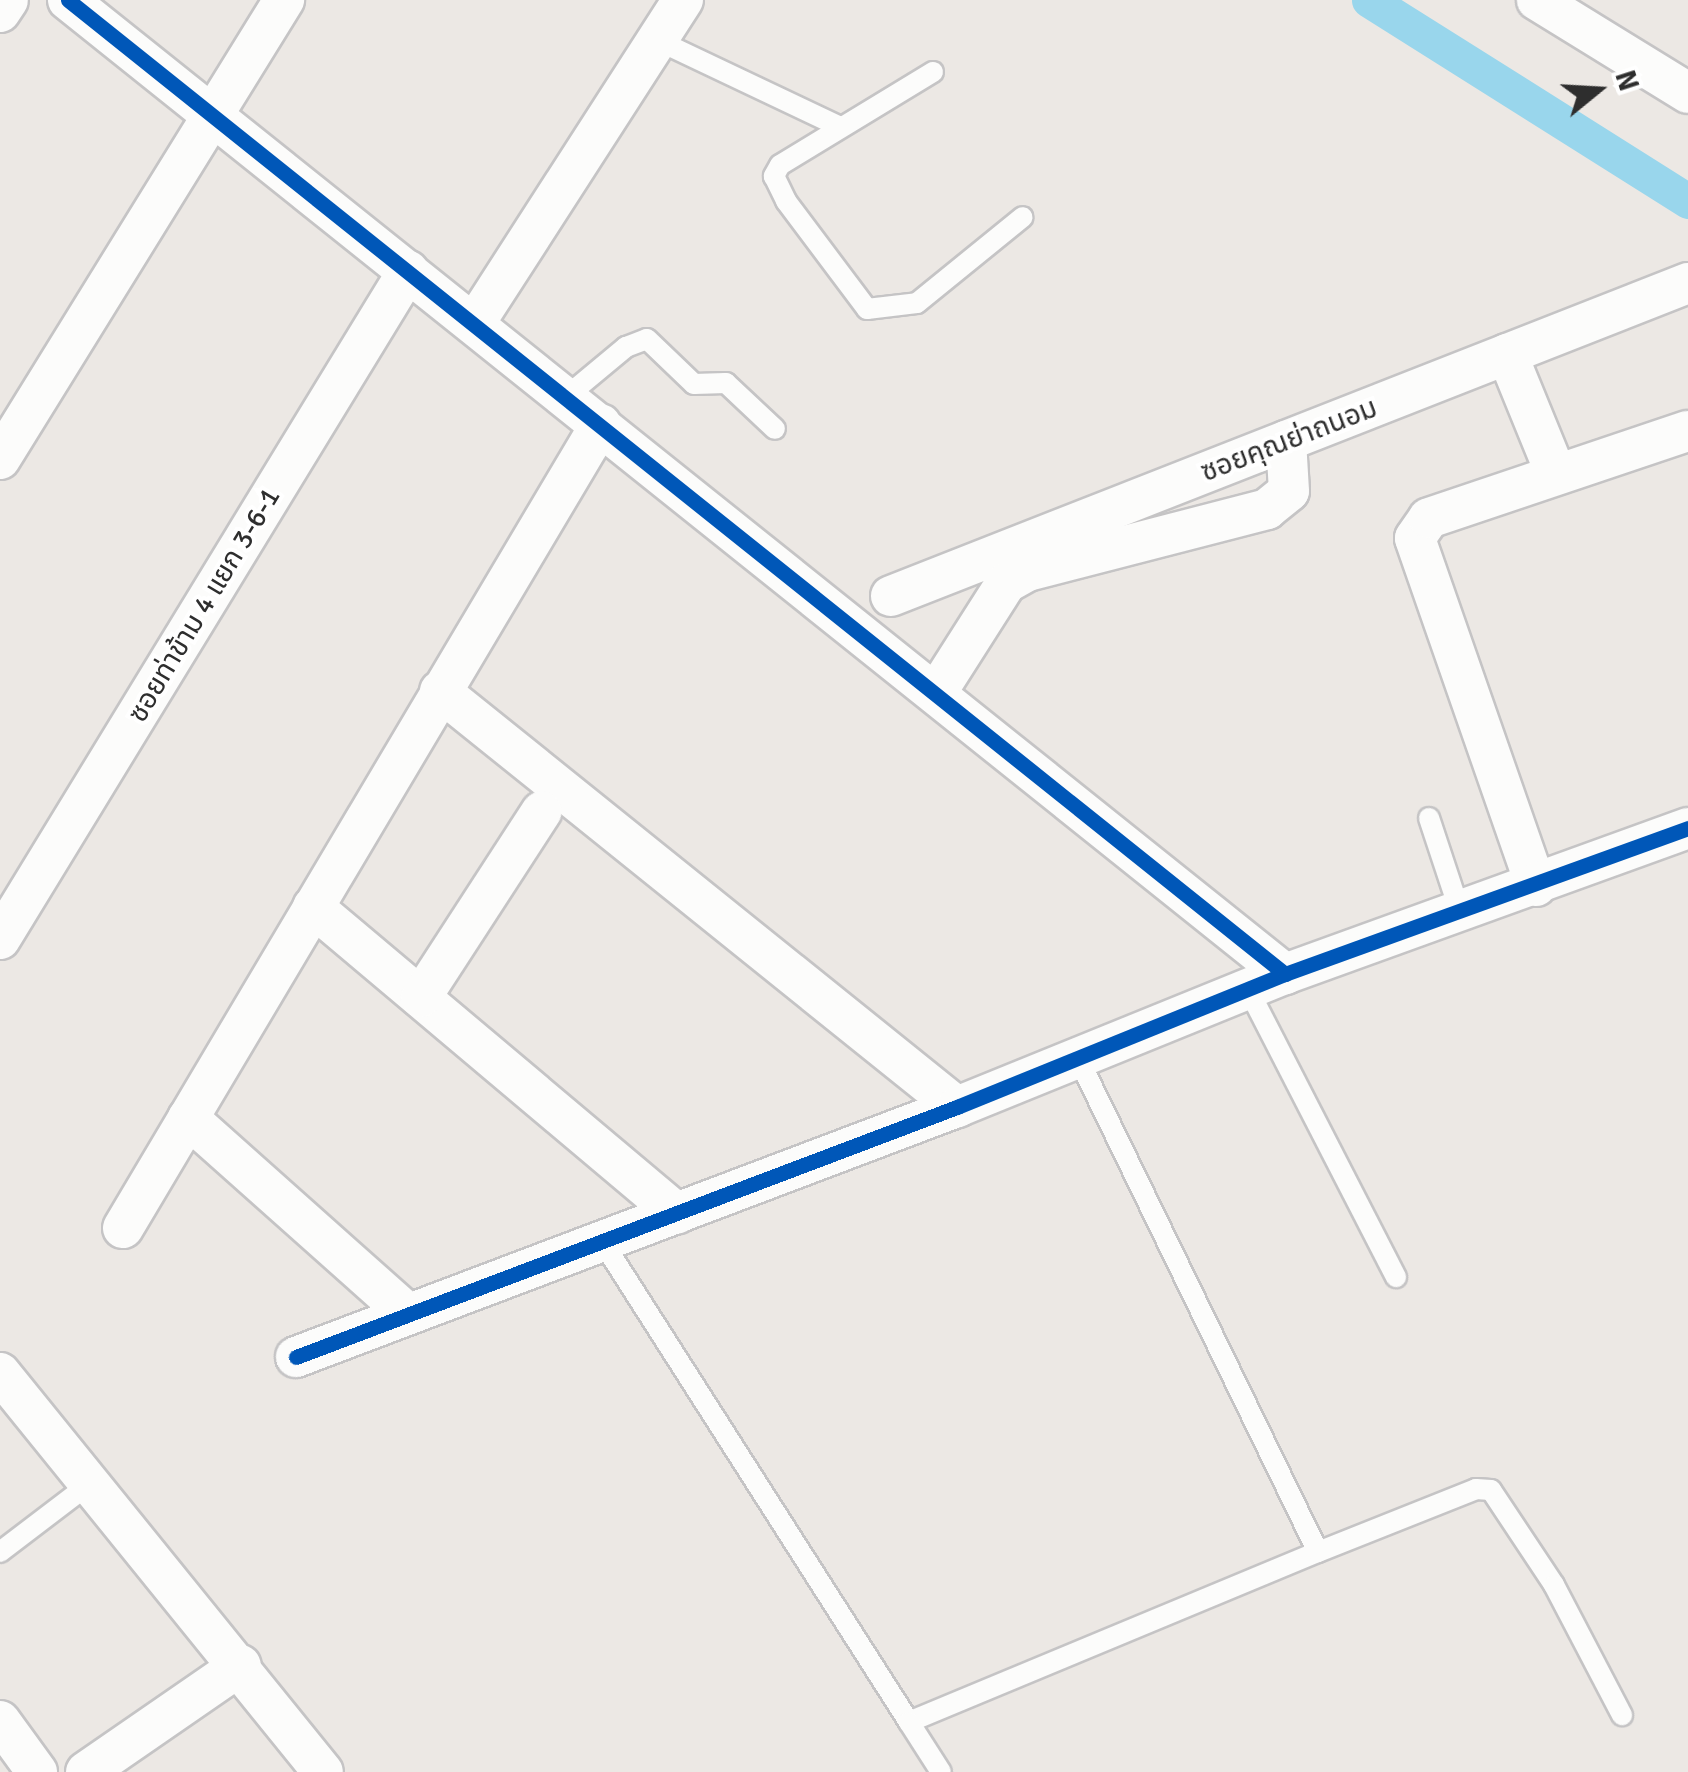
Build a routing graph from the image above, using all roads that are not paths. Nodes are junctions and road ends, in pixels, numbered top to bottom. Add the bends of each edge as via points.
1 (8, 0) edge
2 (68, 0) edge
3 (284, 0) edge
4 (683, 0) edge
5 (1537, 0) edge
6 (0, 12) edge
7 (657, 40) junction
8 (932, 72) dead end
9 (1688, 93) edge
10 (212, 116) junction
11 (840, 128) junction
12 (1023, 218) dead end
13 (408, 271) junction
14 (1688, 283) edge
15 (476, 320) junction
16 (1507, 354) junction
17 (567, 396) junction
18 (601, 424) junction
19 (776, 429) dead end
20 (1688, 431) edge
21 (1286, 441) junction
22 (0, 458) edge
23 (1556, 474) junction
24 (891, 596) dead end
25 (440, 691) junction
26 (936, 693) junction
27 (541, 812) dead end
28 (1429, 818) dead end
29 (1688, 828) edge
30 (1536, 886) junction
31 (313, 906) junction
32 (1460, 912) junction
33 (0, 939) edge
34 (1285, 974) junction
35 (1248, 989) junction
36 (421, 997) junction
37 (1078, 1058) junction
38 (957, 1107) junction
39 (188, 1118) junction
40 (677, 1213) junction
41 (123, 1228) dead end
42 (602, 1241) junction
43 (1396, 1277) dead end
44 (408, 1314) junction
45 (296, 1357) dead end
46 (0, 1374) edge
47 (92, 1482) junction
48 (0, 1552) edge
49 (1318, 1552) junction
50 (241, 1666) junction
51 (1622, 1715) dead end
52 (0, 1721) edge
53 (909, 1722) junction
54 (37, 1772) edge
55 (86, 1772) edge
56 (324, 1772) edge
57 (941, 1772) edge

1 - 6 street
2 - 10 street
3 - 10 street
4 - 7 street
5 - 9 street
7 - 11 lane
7 - 15 street
8 - 11 lane
10 - 13 street
10 - 22 street
11 - 12 lane via 780,164 774,176 868,310 917,303
13 - 15 street
13 - 33 street, ซอยท่าข้าม 4 แยก 3-6-1
14 - 16 street, ซอยคุณย่าถนอม
15 - 17 street
16 - 21 street, ซอยคุณย่าถนอม
16 - 23 street
17 - 18 street
17 - 19 lane via 626,347 647,339 694,384 726,383
18 - 25 street
18 - 26 street
20 - 23 street
21 - 24 street, ซอยคุณย่าถนอม
21 - 26 street via 1289,491 1267,509 1028,571 1006,583
23 - 30 street via 1429,518 1414,538
25 - 31 street
25 - 38 street
26 - 34 street
27 - 36 street
28 - 32 lane
29 - 30 street
30 - 32 street
31 - 36 street
31 - 39 street
32 - 34 street
34 - 35 street
35 - 37 street
35 - 43 lane
36 - 40 street
37 - 38 street
37 - 49 lane
38 - 40 street
39 - 41 street
39 - 44 street
40 - 42 street
42 - 44 street
42 - 53 lane
44 - 45 street
46 - 47 street
47 - 48 lane
47 - 50 street
49 - 51 lane via 1476,1489 1491,1490 1554,1586
49 - 53 lane
50 - 55 street
50 - 56 street
52 - 54 street
53 - 57 lane

